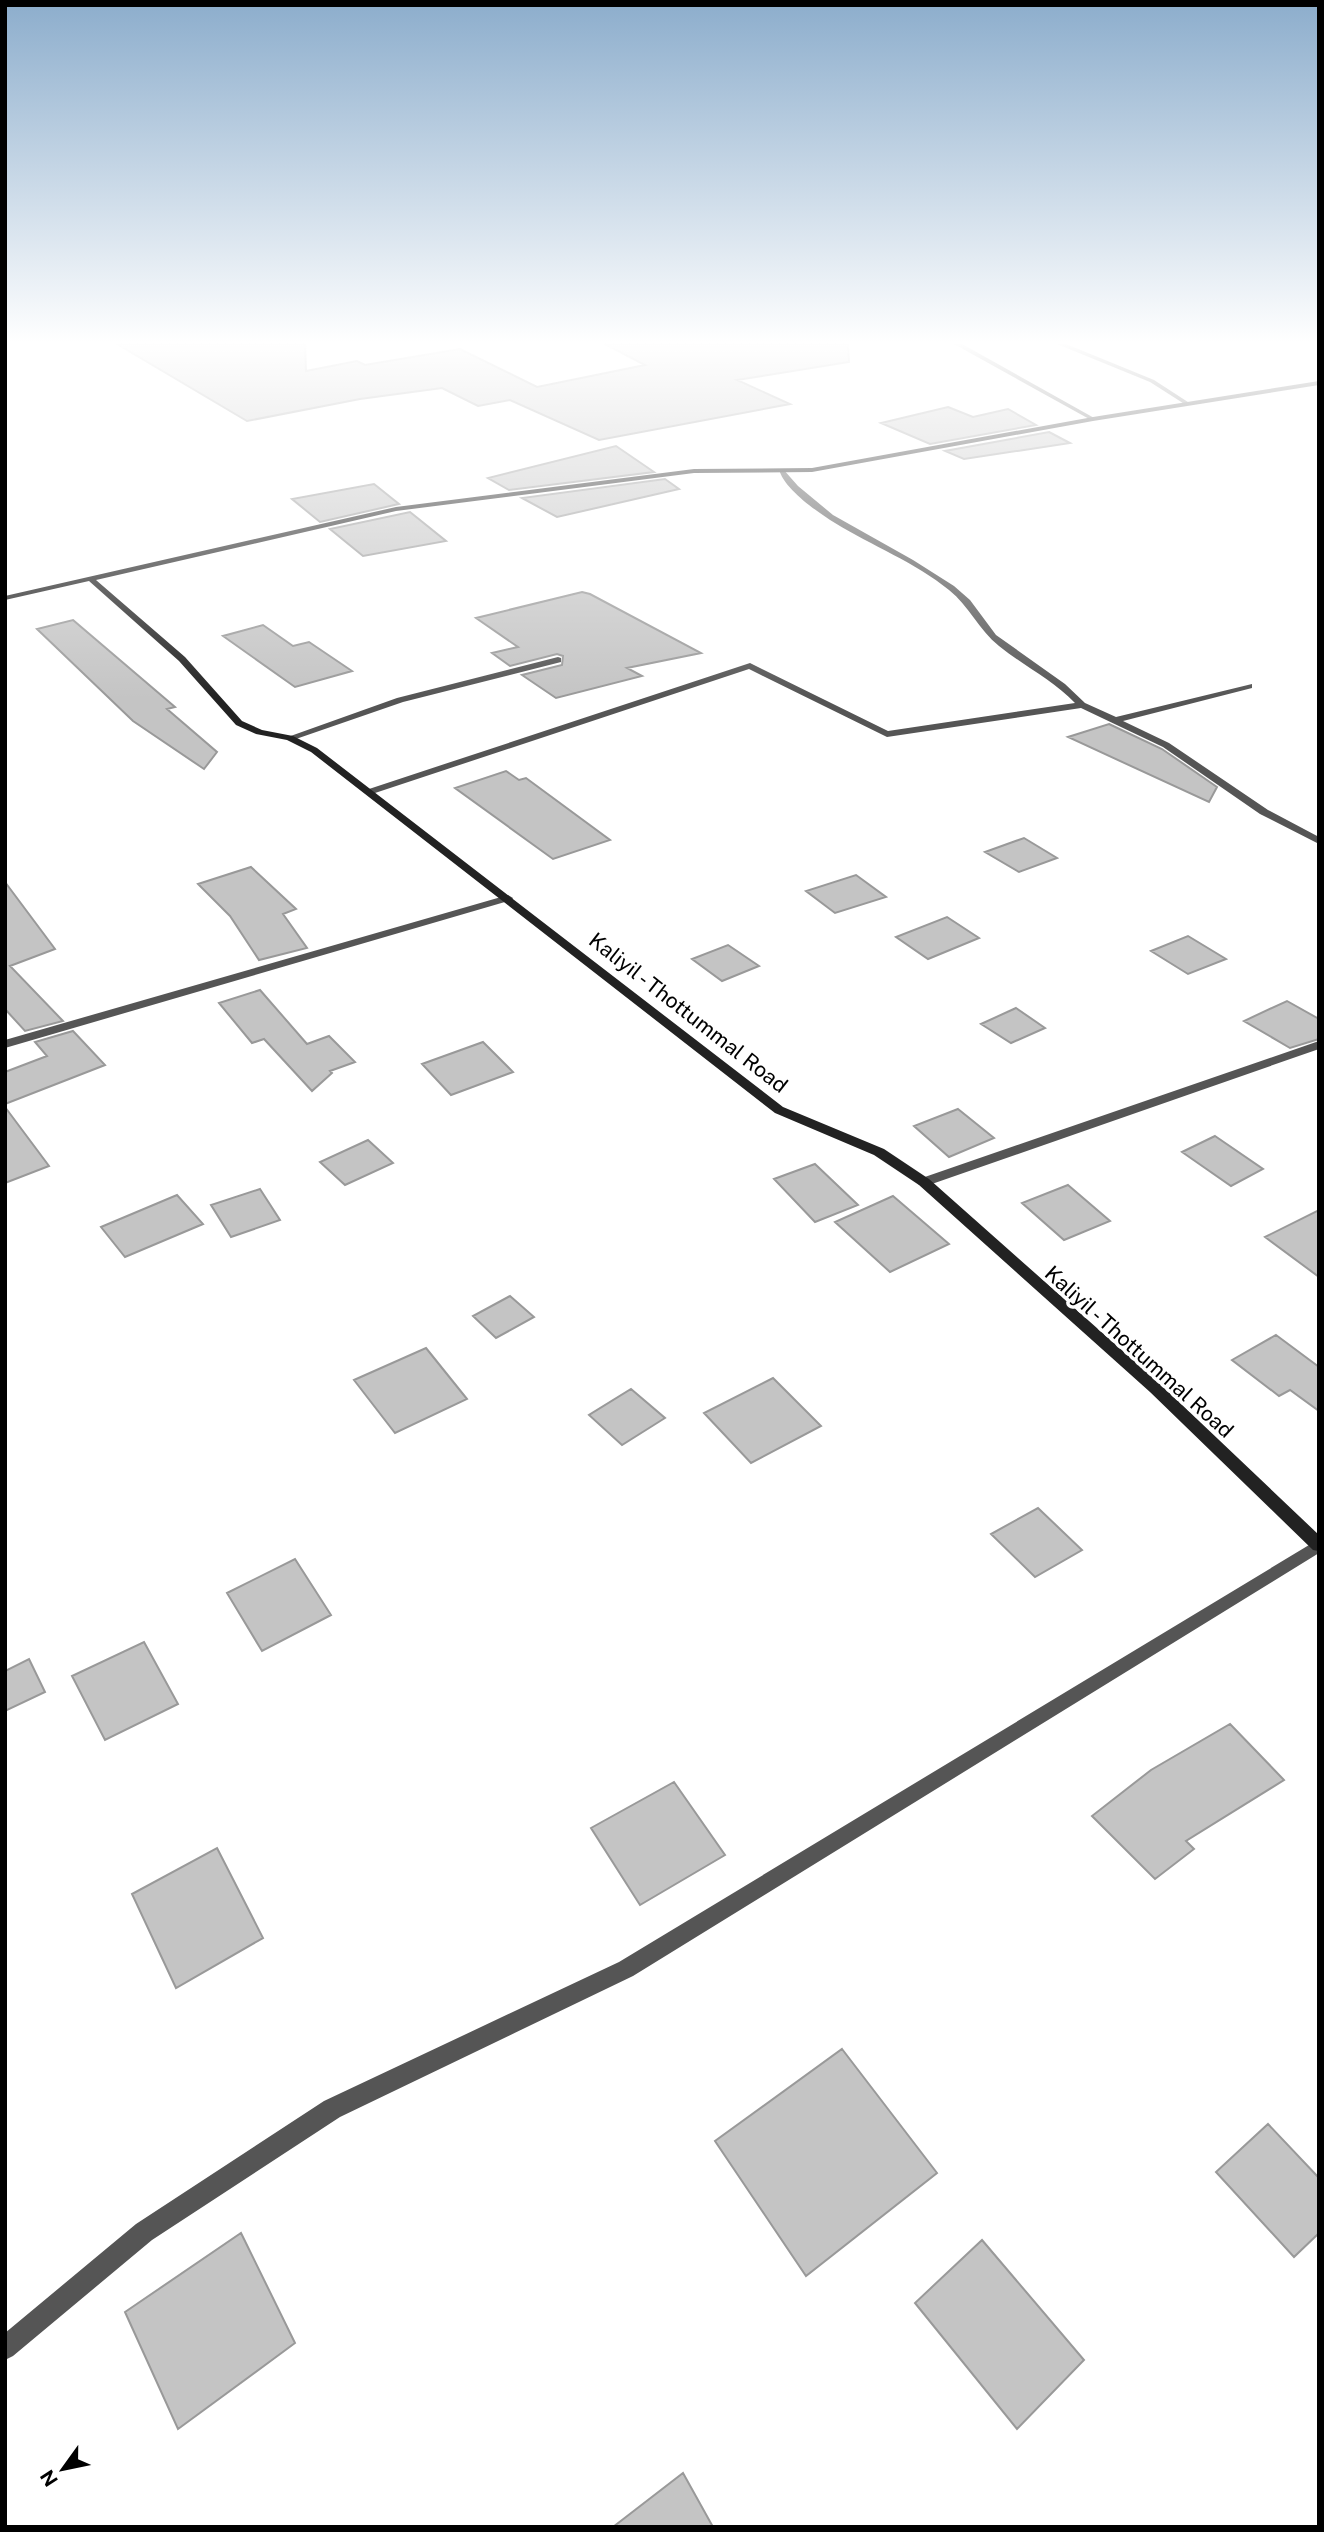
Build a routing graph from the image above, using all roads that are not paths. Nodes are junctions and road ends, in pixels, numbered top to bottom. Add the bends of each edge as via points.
1 (855, 462) edge
2 (781, 470) junction
3 (90, 578) junction
4 (5, 598) edge
5 (558, 660) dead end
6 (1249, 686) dead end
7 (1082, 705) junction
8 (1115, 720) junction
9 (290, 738) junction
10 (369, 792) junction
11 (1319, 841) edge
12 (508, 898) junction
13 (5, 1044) edge
14 (1319, 1045) edge
15 (924, 1182) junction
16 (1319, 1545) edge
17 (5, 2348) edge

1 - 2 main road
2 - 3 main road via 694,471 396,509
2 - 7 street via 790,483 853,532 932,574 968,604 992,636 1069,690
3 - 4 main road
3 - 9 main road, Kaliyil - Thottummal Road via 182,659 239,723
5 - 9 street via 400,699
6 - 8 street
7 - 8 street
7 - 10 street via 887,734 750,666
8 - 11 street via 1166,745 1264,812
9 - 10 main road, Kaliyil - Thottummal Road via 314,750
10 - 12 main road, Kaliyil - Thottummal Road
12 - 13 street
12 - 15 main road, Kaliyil - Thottummal Road via 779,1110 878,1152
14 - 15 street
15 - 16 main road, Kaliyil - Thottummal Road via 1154,1388
16 - 17 street via 626,1969 331,2109 144,2232

